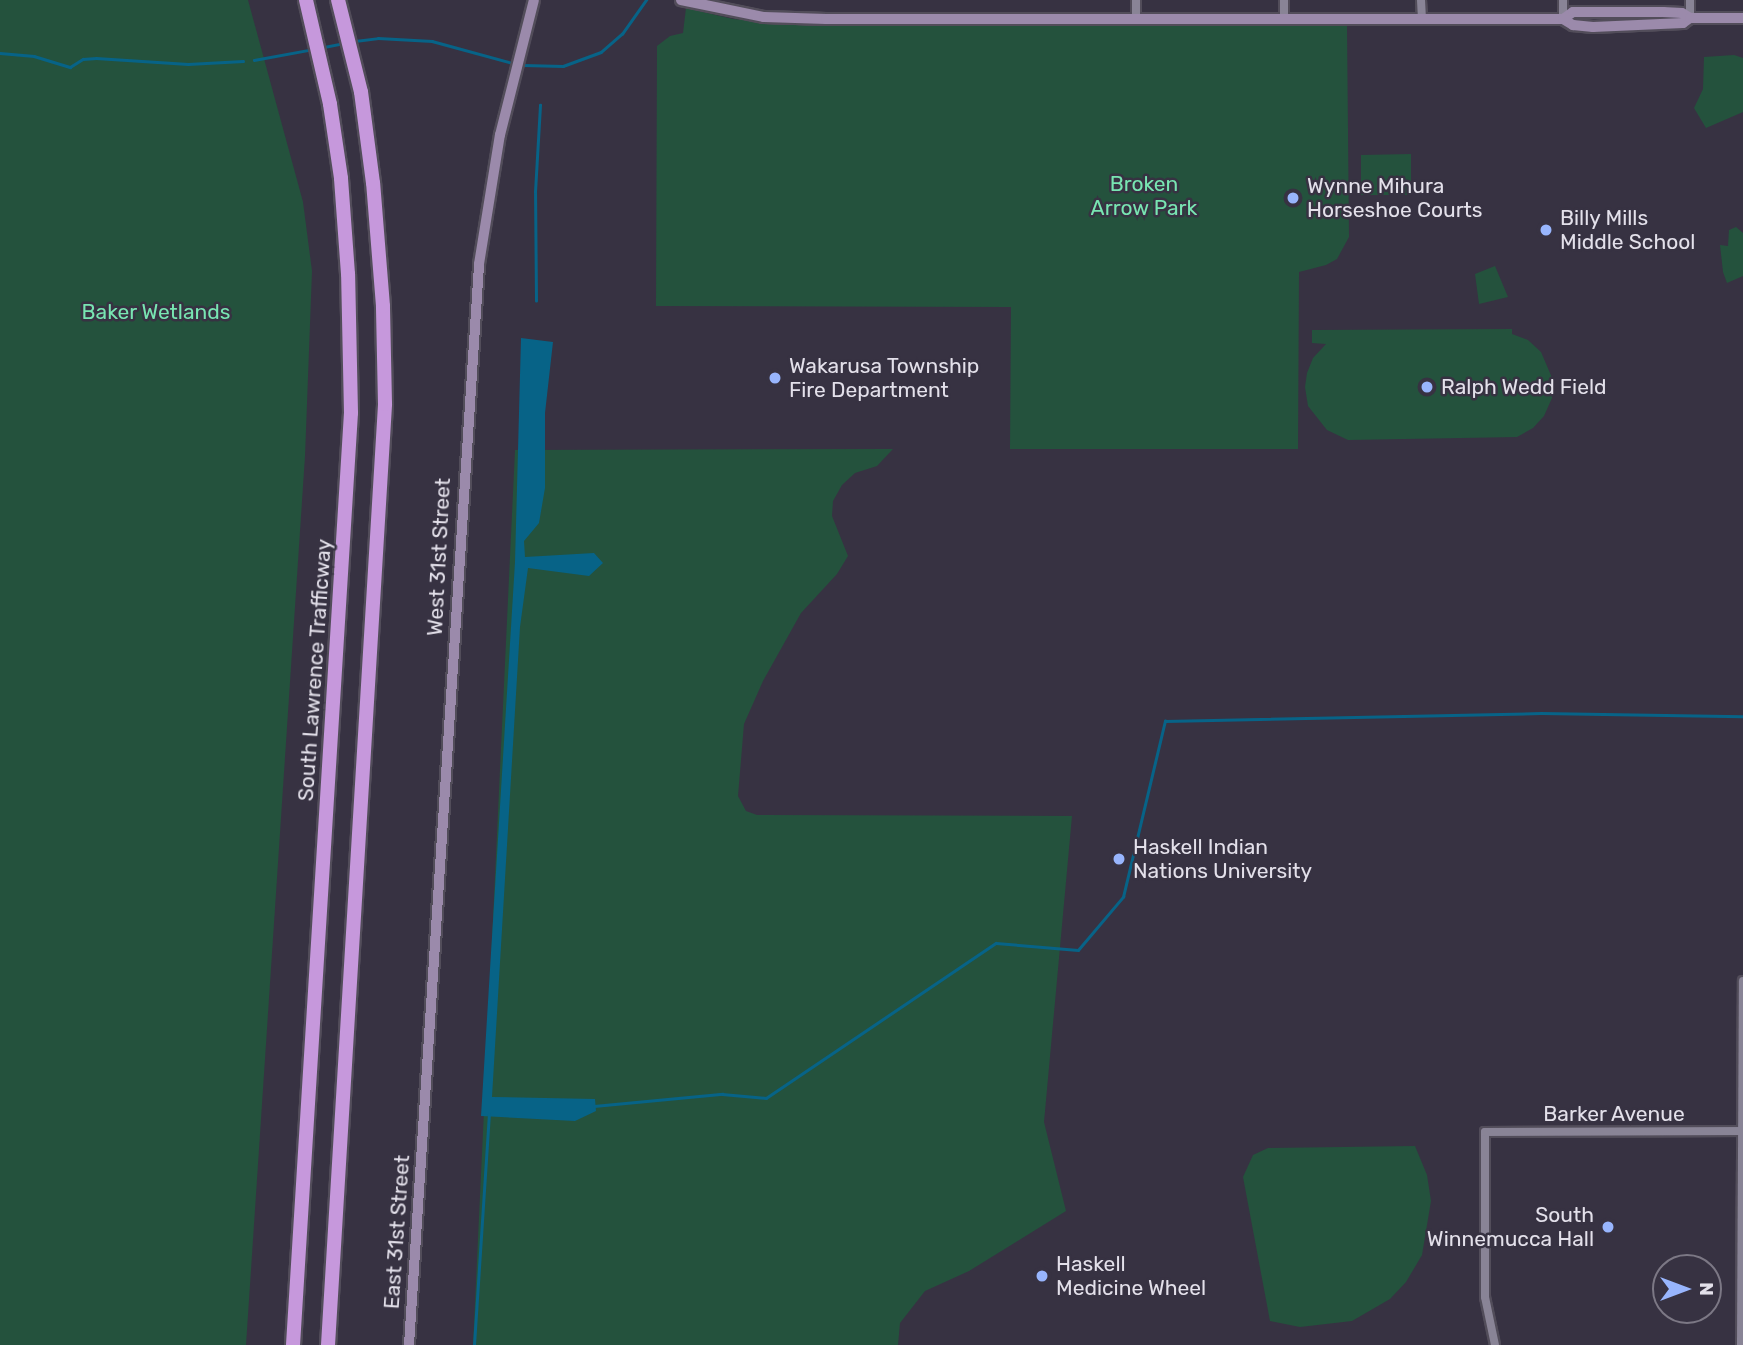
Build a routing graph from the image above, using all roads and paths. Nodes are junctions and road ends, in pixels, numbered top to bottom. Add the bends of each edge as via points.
1 (306, 0) edge
2 (338, 0) edge
3 (534, 0) edge
4 (681, 0) edge
5 (1136, 0) edge
6 (1284, 0) edge
7 (1421, 0) edge
8 (1563, 0) edge
9 (1690, 0) edge
10 (1422, 18) junction
11 (1690, 18) junction
12 (1743, 18) edge
13 (1136, 19) junction
14 (1284, 19) junction
15 (1563, 19) junction
16 (1743, 981) edge
17 (424, 1121) joint
18 (1742, 1131) edge
19 (1742, 1216) edge
20 (293, 1345) edge
21 (328, 1345) edge
22 (409, 1345) edge
23 (1495, 1345) edge
24 (1741, 1345) edge

1 - 20 highway, South Lawrence Trafficway via 325,77 346,225 351,434
2 - 21 highway via 358,76 380,259 384,416
3 - 17 main road, West 31st Street via 487,205 474,310
4 - 13 main road via 786,18
5 - 13 street
6 - 14 street
7 - 10 street
8 - 15 street
9 - 11 street
10 - 14 main road
10 - 15 main road
11 - 12 main road
11 - 15 main road via 1683,23 1593,27
13 - 14 main road
16 - 18 street
17 - 22 main road, East 31st Street
18 - 19 street
18 - 23 street, Barker Avenue via 1485,1132 1485,1297
19 - 24 street

